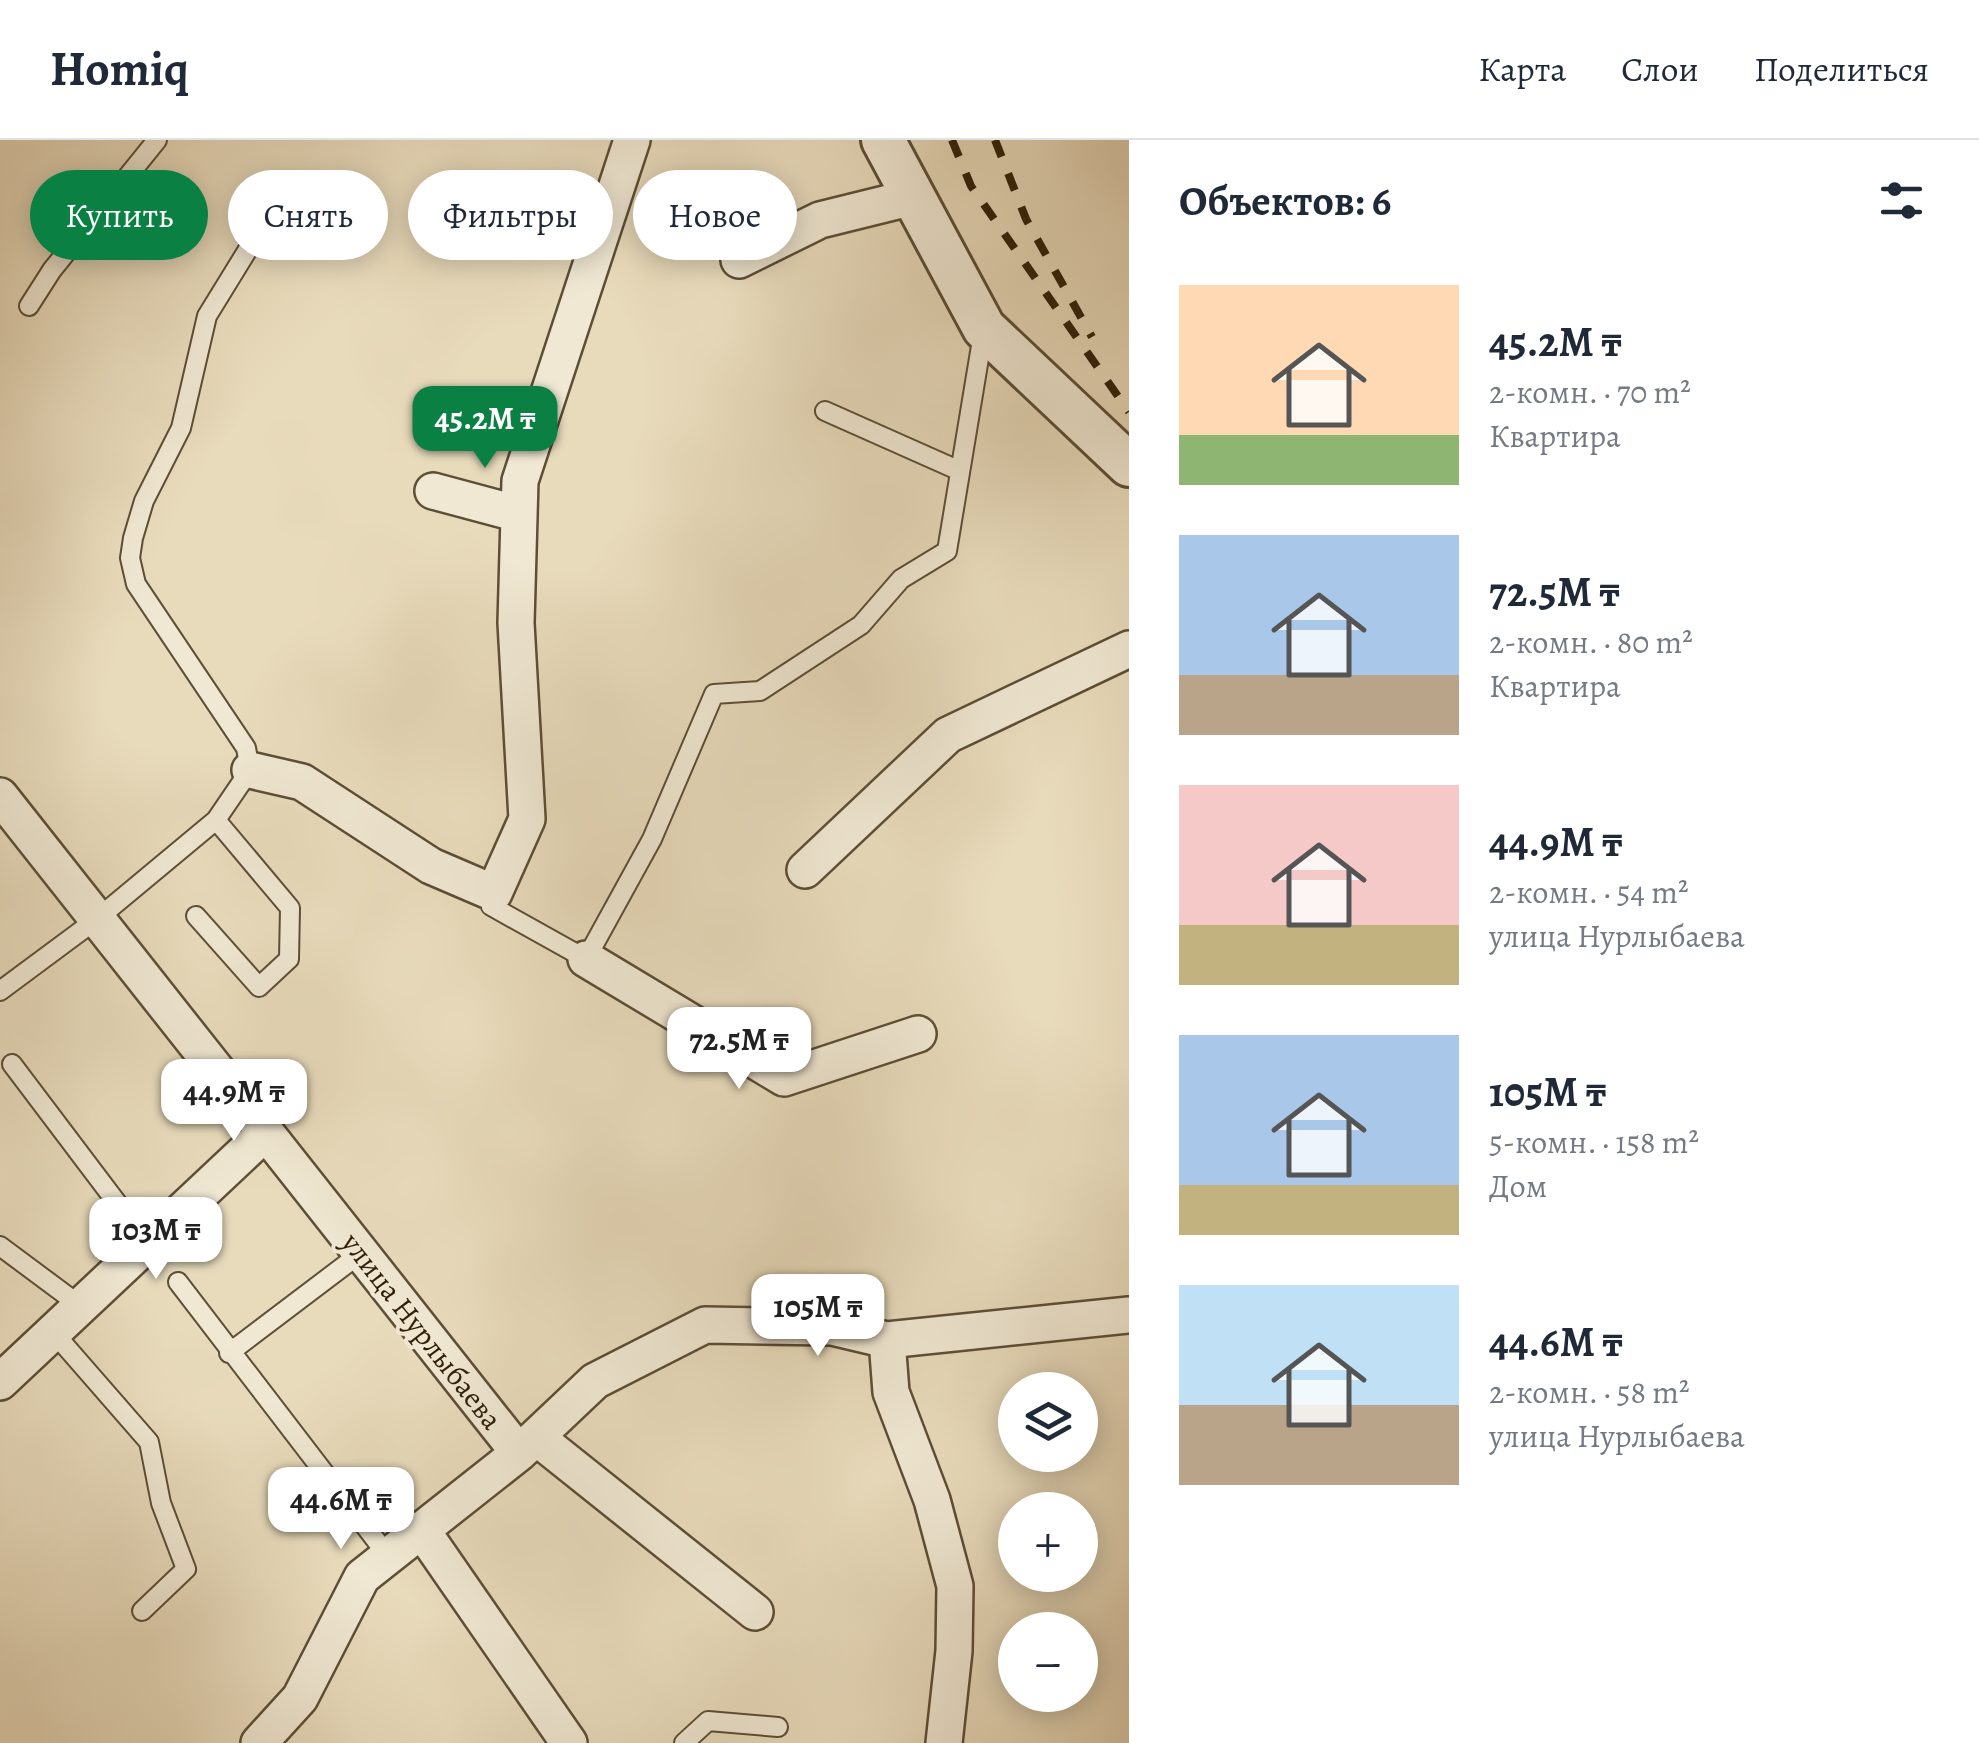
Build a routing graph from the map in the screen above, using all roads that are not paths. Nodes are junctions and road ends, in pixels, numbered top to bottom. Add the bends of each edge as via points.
1 (157, 140) edge
2 (632, 140) edge
3 (883, 140) edge
4 (914, 196) junction
5 (797, 231) edge
6 (241, 260) edge
7 (29, 306) dead end
8 (984, 328) junction
9 (825, 410) dead end
10 (1129, 465) edge
11 (960, 472) junction
12 (433, 491) dead end
13 (519, 514) junction
14 (1129, 649) edge
15 (250, 770) junction
16 (0, 796) edge
17 (216, 820) junction
18 (805, 870) dead end
19 (494, 893) junction
20 (196, 916) dead end
21 (98, 918) junction
22 (586, 959) junction
23 (0, 991) edge
24 (918, 1034) dead end
25 (12, 1064) dead end
26 (266, 1132) junction
27 (148, 1244) junction
28 (0, 1246) edge
29 (361, 1253) junction
30 (178, 1282) dead end
31 (82, 1307) junction
32 (1129, 1315) edge
33 (54, 1333) junction
34 (887, 1340) junction
35 (229, 1353) junction
36 (0, 1382) edge
37 (527, 1445) junction
38 (421, 1529) junction
39 (388, 1556) junction
40 (142, 1611) dead end
41 (755, 1612) dead end
42 (778, 1726) dead end
43 (259, 1743) edge
44 (570, 1743) edge
45 (684, 1743) edge
46 (944, 1743) edge

1 - 7 lane
2 - 13 street via 520,480
3 - 4 street
4 - 5 street
4 - 8 street
6 - 15 lane via 207,316 181,428 144,502 130,558 136,584 246,748
8 - 10 street
8 - 11 lane
9 - 11 lane
11 - 22 lane via 947,551 900,580 861,625 760,691 714,694 652,839
12 - 13 street
13 - 19 street via 516,623 528,819
14 - 18 street via 948,735
15 - 17 lane
15 - 19 street via 302,782 431,866
16 - 21 street, улица Нурлыбаева
17 - 20 lane via 290,908 289,959 259,986
17 - 21 lane
19 - 22 lane via 491,906
21 - 23 lane
21 - 26 street, улица Нурлыбаева
22 - 24 street via 784,1078
25 - 27 lane
26 - 27 street
26 - 29 street, улица Нурлыбаева
27 - 31 street
28 - 31 lane
29 - 35 lane
29 - 37 street, улица Нурлыбаева
30 - 35 lane
31 - 33 street
32 - 34 street
33 - 36 street
33 - 40 lane via 149,1442 186,1569
34 - 37 street via 832,1326 704,1325 595,1381
34 - 46 street via 891,1392 932,1500 954,1586
35 - 39 lane
37 - 38 street, улица Нурлыбаева
37 - 41 street
38 - 39 street, улица Нурлыбаева
38 - 44 street
39 - 43 street, улица Нурлыбаева via 362,1577 300,1698
42 - 45 lane via 708,1721

